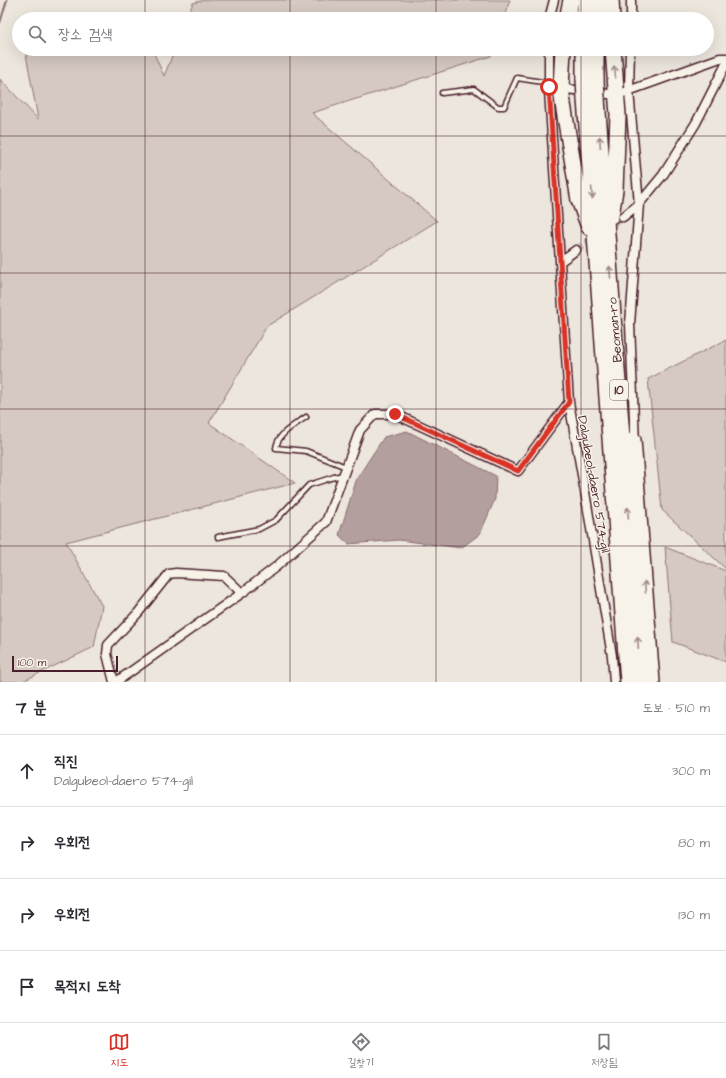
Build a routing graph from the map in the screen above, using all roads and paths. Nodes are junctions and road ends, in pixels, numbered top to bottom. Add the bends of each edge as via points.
1 (554, 0) edge
2 (571, 0) edge
3 (586, 0) edge
4 (598, 0) edge
5 (611, 0) edge
6 (632, 0) edge
7 (551, 12) edge
8 (569, 12) edge
9 (585, 12) edge
10 (597, 12) edge
11 (612, 12) edge
12 (631, 12) edge
13 (550, 56) edge
14 (561, 56) edge
15 (585, 56) edge
16 (595, 56) edge
17 (615, 56) edge
18 (629, 56) edge
19 (726, 58) edge
20 (726, 64) edge
21 (590, 79) junction
22 (553, 86) junction
23 (442, 93) dead end
24 (623, 93) junction
25 (638, 204) junction
26 (622, 217) tunnel mouth
27 (601, 240) junction
28 (576, 250) tunnel mouth
29 (560, 261) junction
30 (608, 332) junction
31 (569, 402) junction
32 (306, 417) dead end
33 (636, 468) junction
34 (345, 471) junction
35 (218, 537) dead end
36 (242, 593) junction
37 (115, 682) edge
38 (614, 682) edge
39 (619, 682) edge
40 (628, 682) edge
41 (640, 682) edge
42 (652, 682) edge

1 - 7 street
2 - 8 highway
3 - 9 highway
4 - 10 highway
5 - 11 highway
6 - 12 street
13 - 22 street, Dalgubeol-daero 574-gil
14 - 22 highway
15 - 21 highway, 10
16 - 21 highway, 10
24 -> 17 highway
18 - 24 street
19 - 24 street
20 - 25 street via 696,123 663,175
21 - 27 highway, Beoman-ro / 10, bridge
22 - 23 lane via 517,78 504,106 498,107 474,89
22 - 24 street
22 - 27 highway via 568,138 579,200
22 - 29 street, Dalgubeol-daero 574-gil
24 - 25 street
24 - 27 highway via 615,190
25 - 26 street
25 - 33 street via 630,324
27 - 30 highway, Beoman-ro / 10
28 - 29 street
29 - 31 street, Dalgubeol-daero 574-gil
30 - 33 highway via 629,388
30 - 39 highway via 597,390
30 - 40 highway, Beoman-ro / 10
41 -> 30 highway, Beoman-ro / 10
31 - 34 street via 518,471 395,414 375,414 360,430
31 - 38 street, Dalgubeol-daero 574-gil via 610,641
32 - 34 lane via 280,437 276,448 306,451
42 -> 33 highway
34 - 35 lane via 309,485 276,520 259,529
34 - 36 street via 326,522
36 - 37 street
36 - 37 street via 224,576 169,574 108,645 107,654

